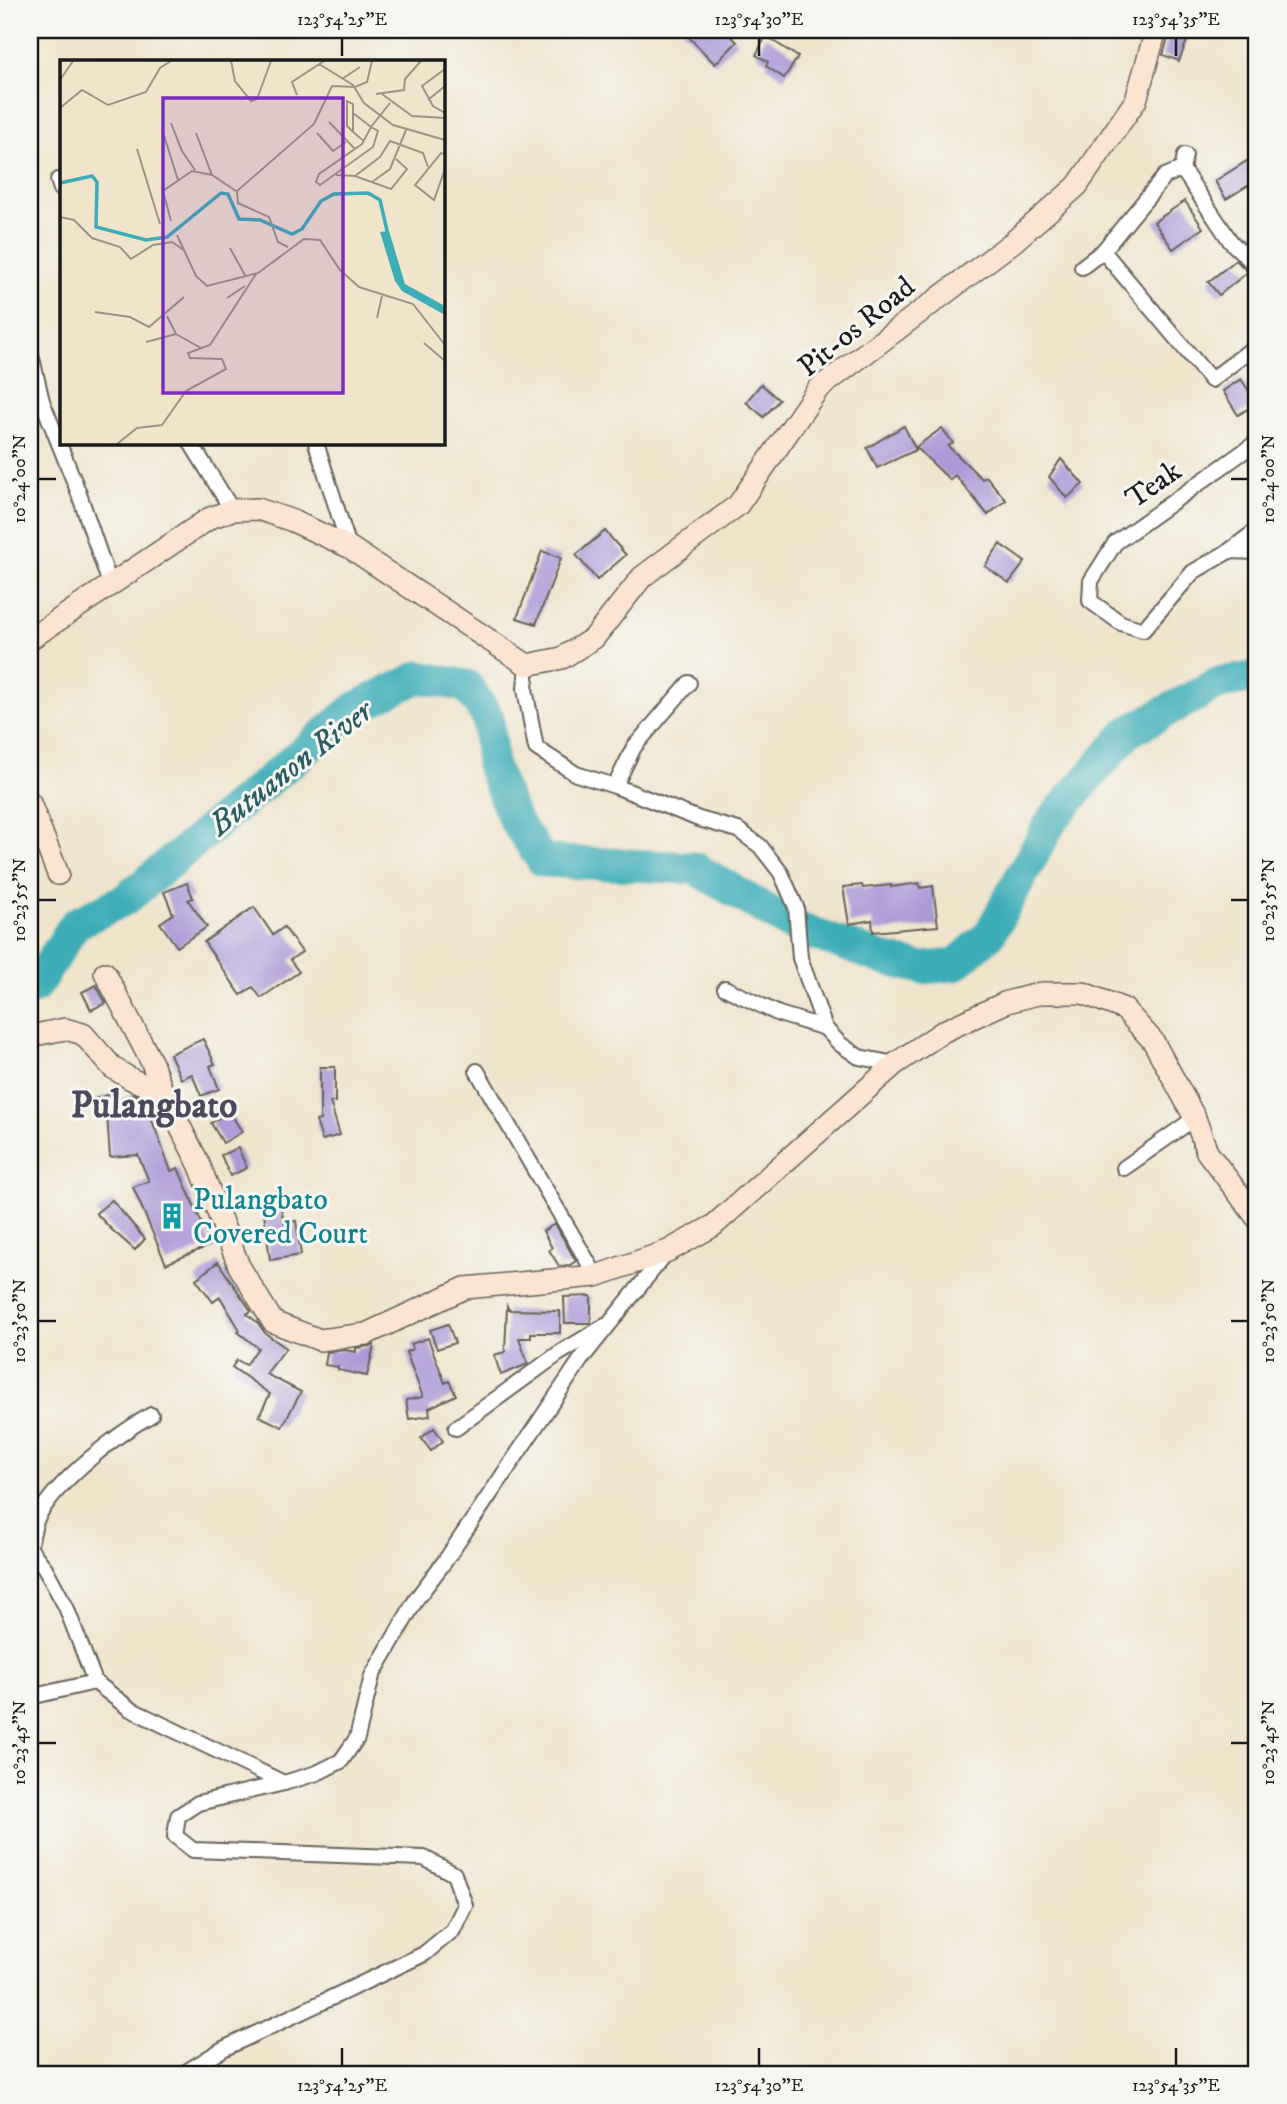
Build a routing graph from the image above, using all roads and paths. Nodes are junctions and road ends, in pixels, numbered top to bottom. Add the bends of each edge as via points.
1 (1156, 30) edge
2 (1103, 251) junction
3 (1082, 267) dead end
4 (1257, 267) edge
5 (1257, 345) edge
6 (30, 349) edge
7 (1257, 442) edge
8 (192, 444) edge
9 (316, 444) edge
10 (232, 510) junction
11 (1257, 530) edge
12 (349, 547) junction
13 (1229, 551) junction
14 (1257, 552) edge
15 (110, 584) junction
16 (30, 639) edge
17 (527, 665) junction
18 (689, 683) dead end
19 (615, 786) junction
20 (30, 803) edge
21 (58, 874) dead end
22 (105, 973) dead end
23 (725, 988) dead end
24 (825, 1028) junction
25 (30, 1036) edge
26 (895, 1065) junction
27 (477, 1070) dead end
28 (163, 1093) junction
29 (1195, 1118) junction
30 (1124, 1168) dead end
31 (1257, 1219) edge
32 (668, 1251) junction
33 (596, 1276) junction
34 (610, 1324) junction
35 (151, 1415) dead end
36 (456, 1428) dead end
37 (30, 1547) edge
38 (95, 1682) junction
39 (30, 1697) edge
40 (284, 1783) junction
41 (183, 2074) edge

1 - 17 street, Pit-os Road via 1136,100 1077,186 1013,243 818,389 738,505 642,577 594,638 562,658
2 - 3 street
2 - 4 street via 1165,176 1184,162 1231,242
2 - 5 street via 1211,380
6 - 15 street via 42,401
7 - 13 street, Teak via 1115,543 1091,580 1090,601 1121,623 1143,630 1193,572
8 - 10 street
9 - 12 street
10 - 12 street via 258,509
10 - 15 street via 210,518
11 - 13 street
12 - 17 street
13 - 14 street
15 - 16 street
17 - 19 street via 525,689 536,748 576,774
18 - 19 street via 634,747
19 - 24 street via 699,820 738,830 760,846 781,873 796,907 800,958
20 - 21 street
22 - 28 street
23 - 24 street
24 - 26 street via 859,1056
25 - 28 street via 65,1029 83,1034 113,1068
26 - 29 street via 943,1031 1007,1002 1042,993 1083,993 1124,1009 1153,1041
26 - 32 street via 713,1226
27 - 33 street
28 - 33 street via 199,1164 239,1266 273,1322 320,1340 331,1339 366,1334 465,1289
29 - 30 street
29 - 31 street via 1207,1152
32 - 33 street
32 - 34 street
34 - 36 street via 558,1354
34 - 40 street via 417,1598 372,1676 357,1738 341,1760
35 - 37 street via 131,1426 60,1488 38,1514
37 - 38 street via 66,1606
38 - 39 street
38 - 40 street via 130,1709
40 - 41 street via 198,1803 178,1816 175,1836 193,1850 424,1858 454,1874 465,1905 453,1930 424,1954 223,2049

